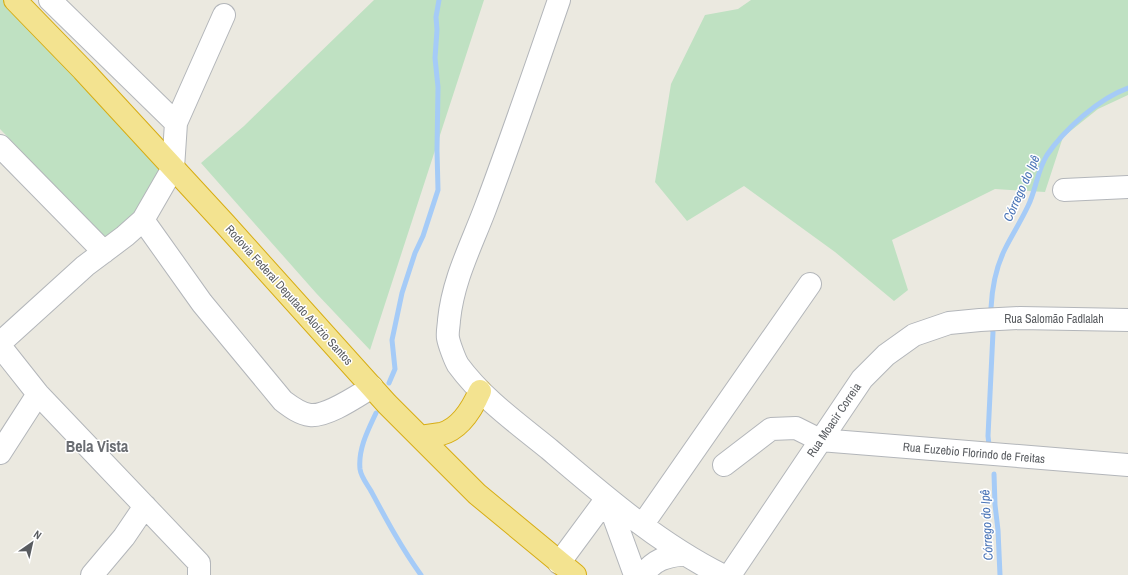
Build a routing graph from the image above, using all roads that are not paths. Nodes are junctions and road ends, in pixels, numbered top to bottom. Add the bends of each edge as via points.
1 (15, 0) edge
2 (50, 0) edge
3 (560, 0) edge
4 (224, 15) dead end
5 (176, 123) junction
6 (0, 146) edge
7 (173, 168) junction
8 (1128, 187) edge
9 (1064, 190) dead end
10 (143, 220) junction
11 (104, 252) junction
12 (810, 284) dead end
13 (980, 320) joint
14 (1128, 320) edge
15 (0, 343) edge
16 (0, 346) edge
17 (372, 388) junction
18 (480, 391) junction
19 (38, 394) junction
20 (420, 437) junction
21 (820, 440) junction
22 (0, 453) edge
23 (724, 465) dead end
24 (1128, 465) edge
25 (607, 498) junction
26 (146, 506) junction
27 (643, 524) junction
28 (684, 554) junction
29 (567, 569) edge
30 (204, 571) edge
31 (92, 575) edge
32 (635, 575) edge
33 (642, 575) edge
34 (722, 575) edge
35 (730, 575) edge

1 - 7 highway, Rodovia Federal Deputado Aloízio Santos
2 - 5 street
3 - 18 street via 511,140 456,283 448,338 457,363
4 - 5 street
5 - 7 street
6 - 11 street
7 - 10 street
7 - 17 highway, Rodovia Federal Deputado Aloízio Santos
8 - 9 street
10 - 11 street
10 - 17 street via 202,303 283,401 297,411 310,415 323,414
11 - 15 street
12 - 27 street
13 - 14 street, Rua Salomão Fadlalah
13 - 21 street, Rua Moacir Correia via 949,323 914,335 886,355 862,379
16 - 19 street
17 - 20 highway, Rodovia Federal Deputado Aloízio Santos
18 - 20 highway via 465,417 452,428 443,433
18 - 25 street via 501,412
19 - 22 street
19 - 26 street
20 - 29 highway, Rodovia Federal Deputado Aloízio Santos via 477,494
21 - 23 street via 796,428 771,429
21 - 24 street, Rua Euzebio Florindo de Freitas
21 - 35 street, Rua Moacir Correia
25 - 27 street
25 - 29 street
25 - 32 street
26 - 30 street
26 - 31 street
27 - 28 street
28 - 33 street via 666,556 656,561
28 - 34 street

